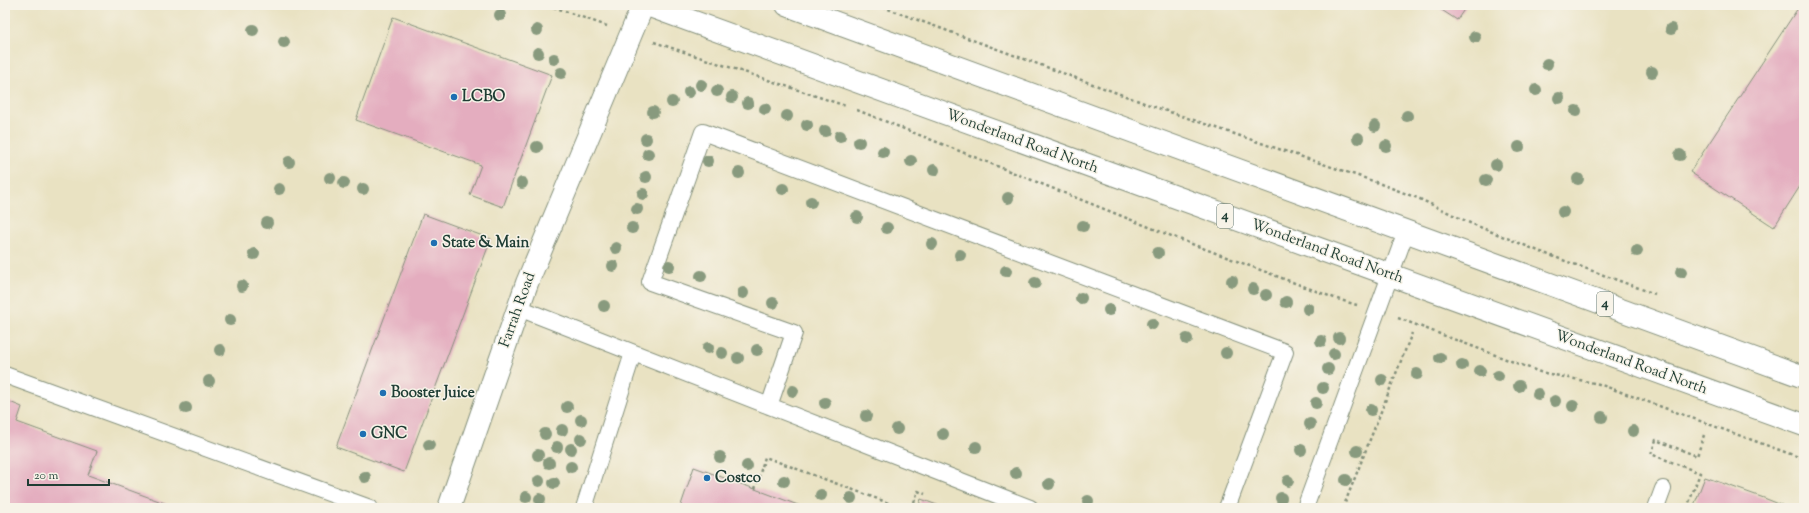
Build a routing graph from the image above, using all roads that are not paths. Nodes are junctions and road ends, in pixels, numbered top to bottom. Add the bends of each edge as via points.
1 (643, 5) edge
2 (647, 5) edge
3 (787, 5) edge
4 (1406, 232) junction
5 (1390, 276) junction
6 (519, 308) junction
7 (633, 353) junction
8 (5, 375) edge
9 (1804, 377) edge
10 (769, 406) junction
11 (1804, 425) edge
12 (1663, 489) dead end
13 (370, 508) edge
14 (449, 508) edge
15 (584, 508) edge
16 (1030, 508) edge
17 (1227, 508) edge
18 (1305, 508) edge
19 (1656, 508) edge

1 - 6 main road, Farrah Road via 540,251
2 - 5 main road, Wonderland Road North / 4
3 - 4 main road, 4
4 - 5 lane
4 - 9 main road, 4
5 - 11 main road, Wonderland Road North / 4
5 - 18 lane
6 - 7 lane
6 - 14 main road, Farrah Road
7 - 10 lane
7 - 15 lane
8 - 13 lane
10 - 16 lane
10 - 17 lane via 794,333 650,282 703,132 1285,352
12 - 19 lane

